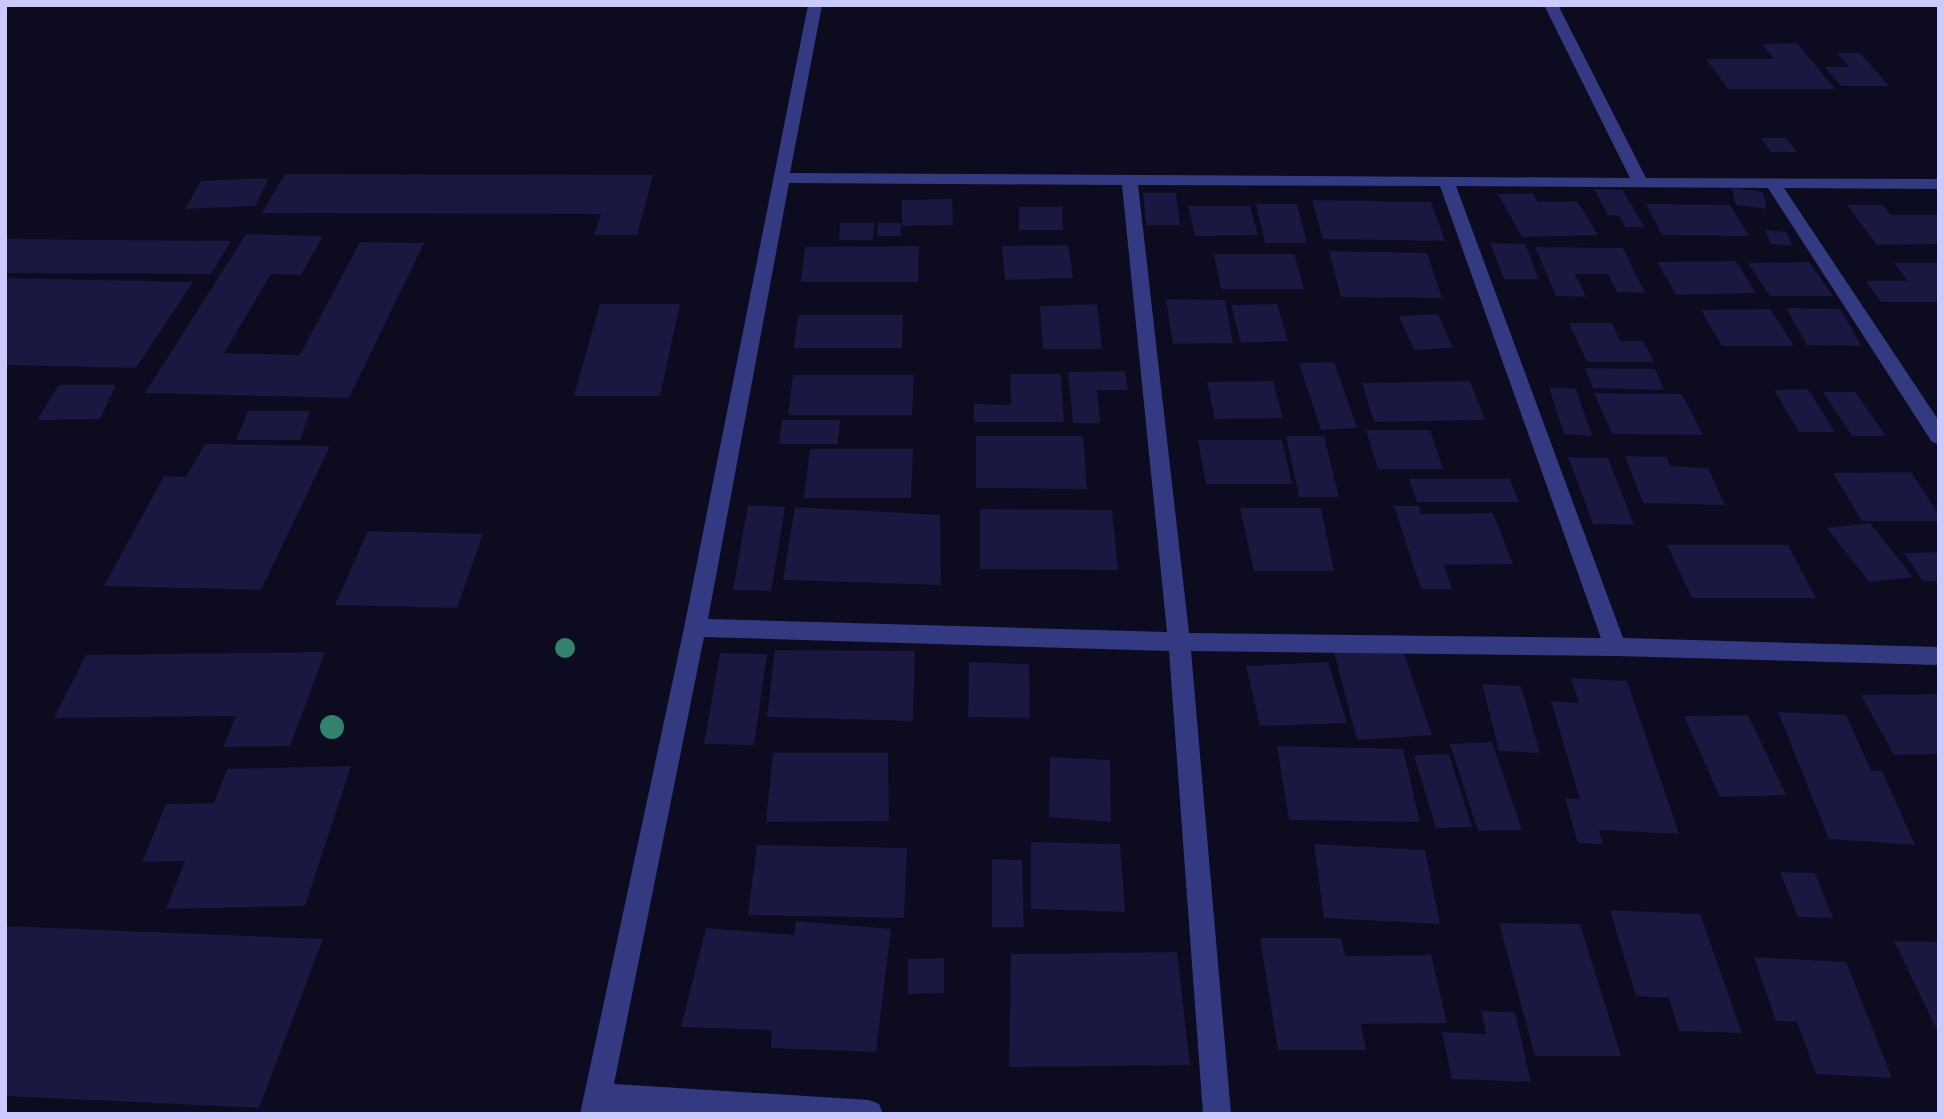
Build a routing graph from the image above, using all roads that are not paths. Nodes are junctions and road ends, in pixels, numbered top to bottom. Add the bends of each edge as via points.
1 (815, 5) edge
2 (1551, 5) edge
3 (780, 178) junction
4 (1129, 178) junction
5 (1446, 181) junction
6 (1640, 181) junction
7 (1772, 182) junction
8 (1939, 184) edge
9 (1939, 437) edge
10 (695, 628) junction
11 (1179, 642) junction
12 (1615, 647) junction
13 (1939, 656) edge
14 (596, 1105) edge
15 (869, 1114) edge
16 (1217, 1114) edge

1 - 3 street
2 - 6 street
3 - 4 street
3 - 10 street
4 - 5 street
4 - 11 street
5 - 6 street
5 - 12 street
6 - 7 street
7 - 8 street
7 - 9 street
10 - 11 street
10 - 14 street
11 - 12 street
11 - 16 street
12 - 13 street
14 - 15 street

